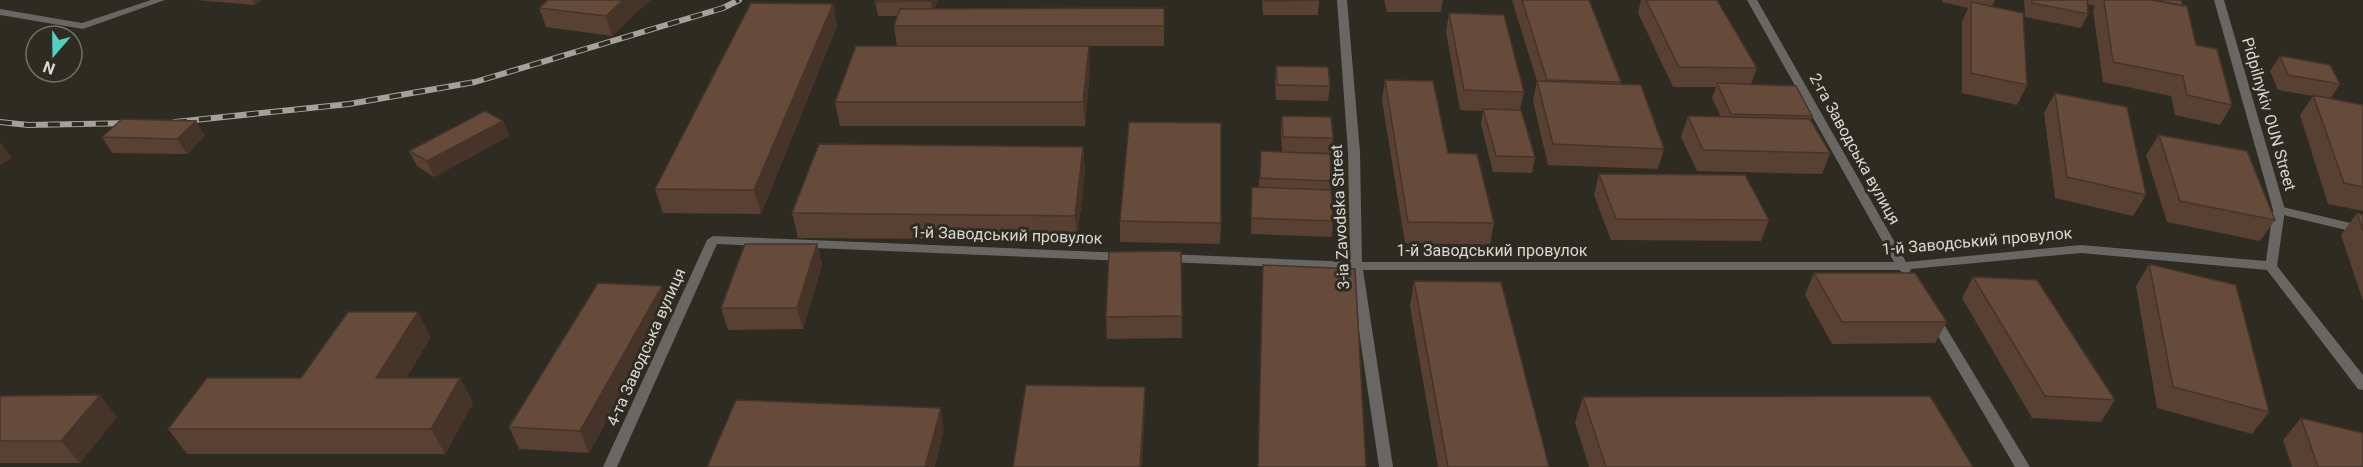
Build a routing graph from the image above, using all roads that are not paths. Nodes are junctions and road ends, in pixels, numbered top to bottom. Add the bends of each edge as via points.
1 (160, 0) edge
2 (1342, 0) edge
3 (1752, 0) edge
4 (2219, 0) edge
5 (0, 12) edge
6 (2279, 210) junction
7 (2363, 230) edge
8 (713, 240) joint
9 (1903, 266) junction
10 (2271, 266) junction
11 (1356, 267) junction
12 (1915, 286) edge
13 (1927, 306) edge
14 (2363, 385) edge
15 (610, 467) edge
16 (1386, 467) edge
17 (2023, 467) edge

1 - 5 street via 83,26
2 - 11 street, 3-ia Zavodska Street via 1354,152
3 - 9 street, 2-га Заводська вулиця
4 - 6 street, Pidpilnykiv OUN Street
6 - 7 street
6 - 10 street, Pidpilnykiv OUN Street
8 - 11 street, 1-й Заводський провулок
8 - 15 street, 4-та Заводська вулиця
9 - 10 street, 1-й Заводський провулок via 2081,249
9 - 11 street, 1-й Заводський провулок
9 - 12 street, 2-га Заводська вулиця
10 - 14 street
11 - 16 street, 3-ia Zavodska Street
13 - 17 street

